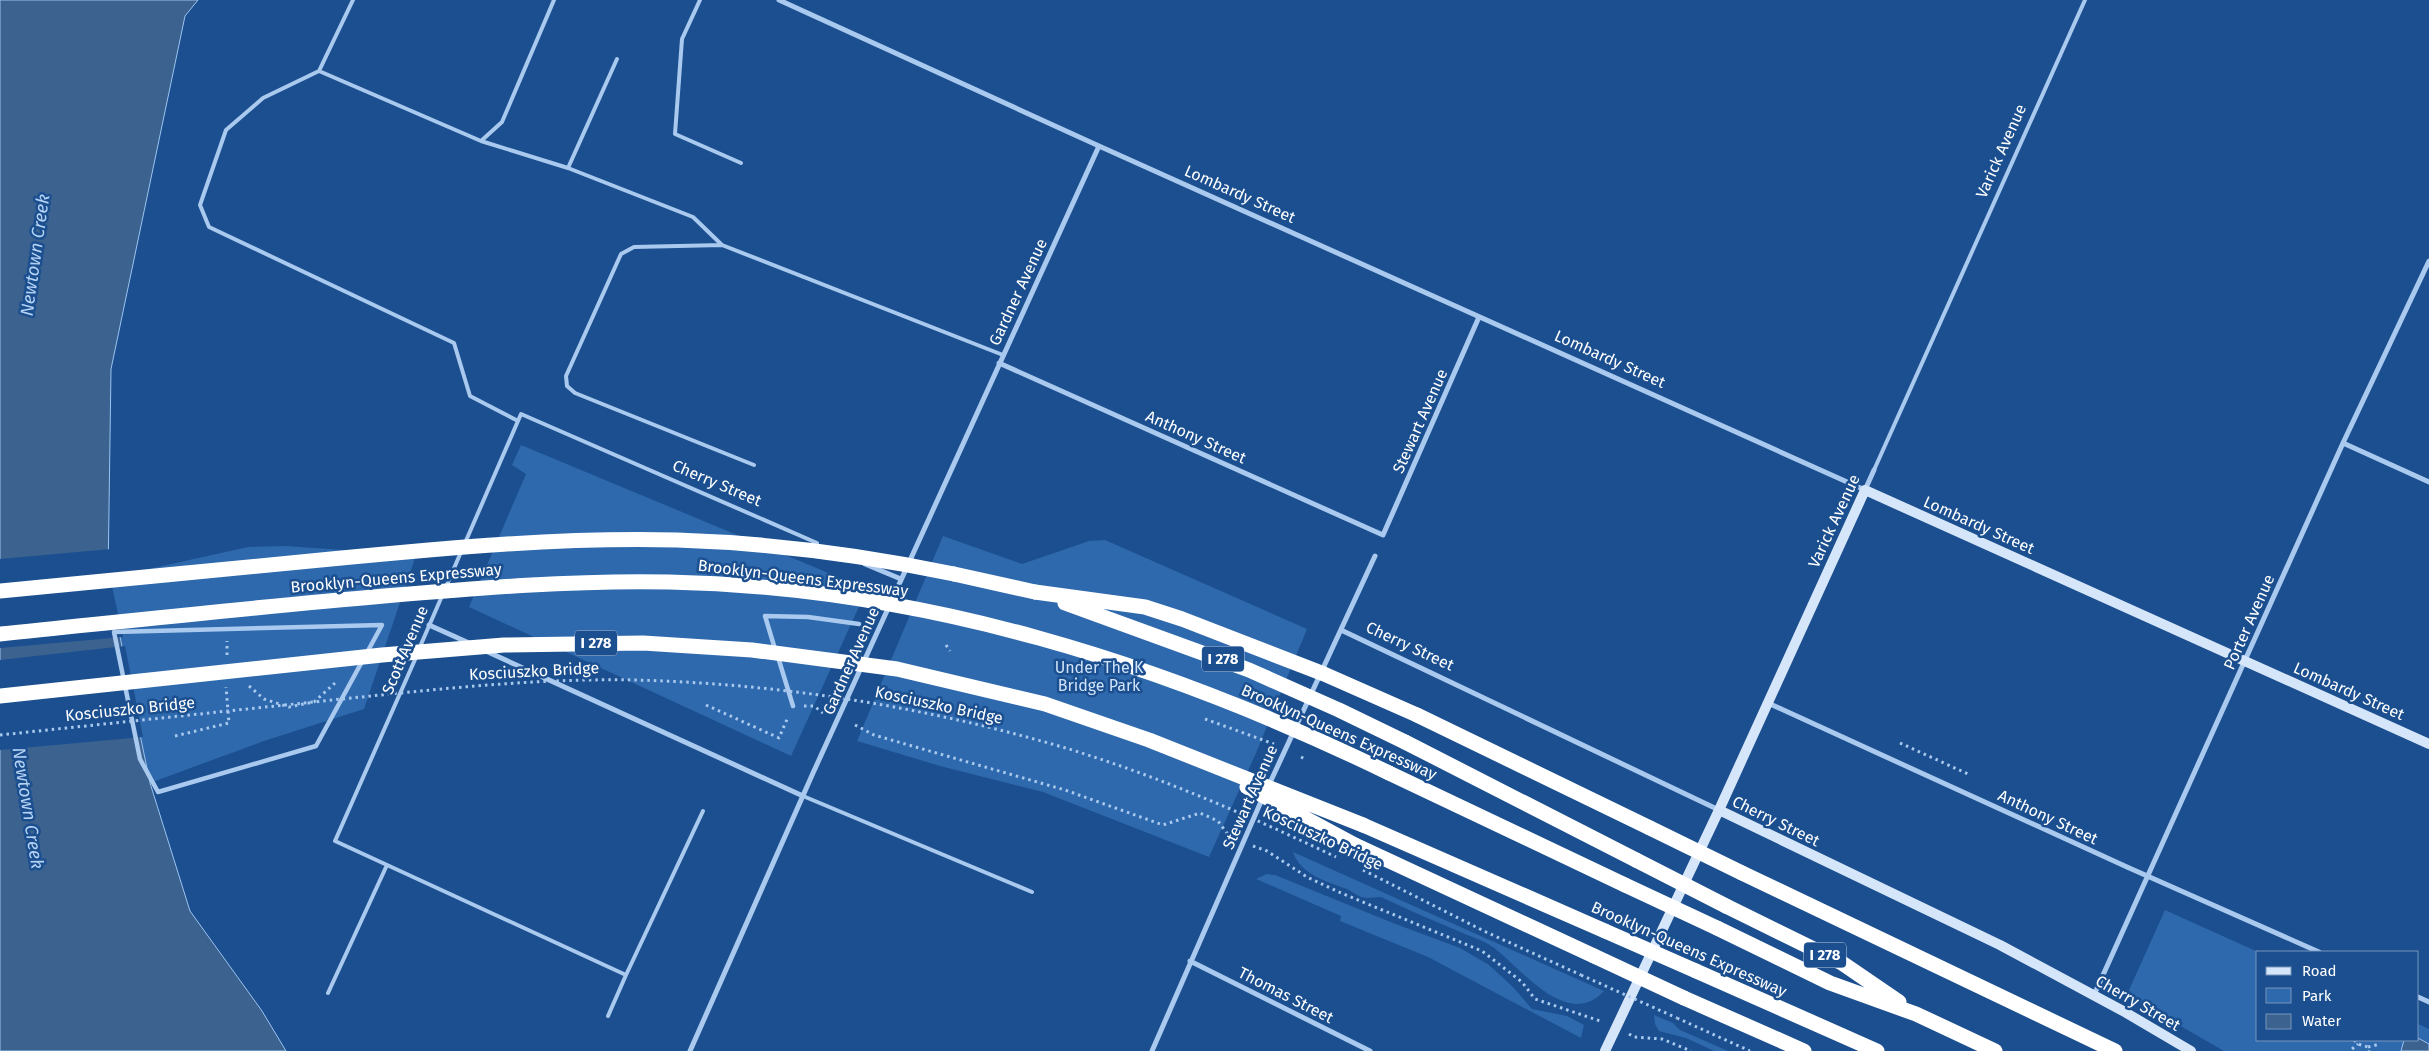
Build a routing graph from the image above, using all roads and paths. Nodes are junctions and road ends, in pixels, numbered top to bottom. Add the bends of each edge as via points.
1 (353, 0) edge
2 (554, 0) edge
3 (700, 0) edge
4 (780, 0) edge
5 (2085, 0) edge
6 (617, 59) dead end
7 (319, 71) junction
8 (481, 141) junction
9 (1099, 146) junction
10 (741, 163) dead end
11 (568, 168) junction
12 (722, 245) junction
13 (2429, 261) edge
14 (1479, 317) junction
15 (1003, 355) junction
16 (999, 363) junction
17 (521, 414) joint
18 (518, 421) junction
19 (2343, 443) junction
20 (754, 466) dead end
21 (1874, 470) joint
22 (2429, 482) edge
23 (1865, 490) junction
24 (1383, 535) joint
25 (817, 543) joint
26 (1375, 556) dead end
27 (901, 579) junction
28 (0, 591) edge
29 (1035, 592) junction
30 (859, 624) dead end
31 (430, 625) junction
32 (1341, 630) junction
33 (0, 634) edge
34 (946, 645) dead end
35 (950, 651) dead end
36 (2245, 660) junction
37 (246, 682) dead end
38 (334, 683) dead end
39 (0, 696) edge
40 (314, 702) junction
41 (1767, 702) junction
42 (706, 705) dead end
43 (793, 706) junction
44 (823, 713) dead end
45 (1206, 719) dead end
46 (0, 735) edge
47 (1900, 742) dead end
48 (1274, 744) dead end
49 (2429, 744) edge
50 (1181, 752) junction
51 (1301, 757) dead end
52 (1305, 759) dead end
53 (1968, 774) dead end
54 (158, 792) joint
55 (804, 796) junction
56 (1719, 810) junction
57 (702, 811) dead end
58 (1339, 858) dead end
59 (387, 865) junction
60 (1356, 866) dead end
61 (2148, 876) junction
62 (1032, 892) dead end
63 (2317, 951) edge
64 (1190, 961) junction
65 (626, 975) junction
66 (328, 993) dead end
67 (2094, 995) junction
68 (1916, 1014) junction
69 (608, 1016) dead end
70 (1601, 1020) dead end
71 (1616, 1028) junction
72 (2355, 1041) edge
73 (2358, 1044) junction
74 (2380, 1044) dead end
75 (2352, 1048) dead end
76 (2368, 1049) edge
77 (690, 1051) edge
78 (1152, 1051) edge
79 (1370, 1051) edge
80 (1605, 1051) edge
81 (1691, 1051) edge
82 (1750, 1051) edge
83 (1804, 1051) edge
84 (1877, 1051) edge
85 (1995, 1051) edge
86 (2115, 1051) edge
87 (2191, 1051) edge

1 - 7 lane
2 - 8 lane via 502,122
3 - 10 lane via 682,39 675,134
4 - 9 street, Lombardy Street
5 - 21 lane, Varick Avenue
6 - 11 lane
7 - 8 lane
7 - 18 lane via 264,98 226,130 200,205 209,228 454,343 470,396
8 - 11 lane
9 - 14 street, Lombardy Street
9 - 15 street, Gardner Avenue
11 - 12 lane via 693,217
12 - 15 lane
12 - 20 lane via 634,247 620,254 566,376 568,386 575,393
13 - 19 street, Porter Avenue
14 - 23 street, Lombardy Street
14 - 24 street, Stewart Avenue
15 - 16 street, Gardner Avenue
16 - 24 street, Anthony Street
16 - 27 street, Gardner Avenue
17 - 18 lane, Scott Avenue
17 - 25 lane, Cherry Street
18 - 31 lane, Scott Avenue
19 - 22 street
19 - 36 street, Porter Avenue
21 - 23 street, Varick Avenue
23 - 36 main road, Lombardy Street
23 - 41 main road, Varick Avenue
25 - 27 street, Cherry Street
26 - 32 street, Stewart Avenue
27 - 55 street, Gardner Avenue
28 - 29 highway, Brooklyn-Queens Expressway / I 278, bridge via 482,545 603,540 716,542 827,553 921,567
29 - 68 highway, I 278, bridge via 1249,670 1339,710 1842,963
29 - 86 highway, bridge via 1145,607 1296,662 1418,715
30 - 43 street via 808,617 765,616
31 - 55 street
31 - 59 lane, Scott Avenue via 335,841
32 - 56 street, Cherry Street
32 - 64 street, Stewart Avenue
33 - 68 highway, Brooklyn-Queens Expressway / I 278, bridge via 526,584 671,582 843,597 915,609 1089,651 1225,700 1291,727 1830,983
34 - 35 path
36 - 49 main road, Lombardy Street
36 - 61 street, Porter Avenue
37 - 40 path via 264,699 289,707
38 - 40 path
39 - 50 highway, Brooklyn-Queens Expressway / I 278, bridge via 467,648 536,643 687,645 788,653 932,676 1045,704
40 - 46 path, Kosciuszko Bridge, bridge
40 - 58 path, Kosciuszko Bridge, bridge via 478,686 632,680 829,696 949,718 1072,750 1189,792
41 - 56 main road, Varick Avenue
41 - 61 street, Anthony Street
42 - 43 path via 779,738
43 - 44 path via 814,706
45 - 48 path
47 - 53 path
50 - 83 highway, bridge via 1354,844
50 - 84 highway, Brooklyn-Queens Expressway / I 278, bridge via 1363,825
51 - 52 path
54 - 54 street via 140,759 114,632 382,625 316,746
55 - 62 lane
55 - 77 street, Gardner Avenue
56 - 67 main road, Cherry Street via 2000,945
56 - 71 main road, Varick Avenue
57 - 65 lane
59 - 65 lane
59 - 66 lane
60 - 82 path, Kosciuszko Bridge, bridge via 1486,932
61 - 63 street, Anthony Street
61 - 67 street, Porter Avenue
64 - 78 street, Stewart Avenue
64 - 79 street, Thomas Street
65 - 69 lane
67 - 87 main road, Cherry Street
68 - 85 highway, Brooklyn-Queens Expressway / I 278
70 - 71 path
71 - 80 main road, Varick Avenue
71 - 81 path via 1634,1037 1662,1039
72 - 73 path
73 - 75 path
73 - 76 path
74 - 76 path

